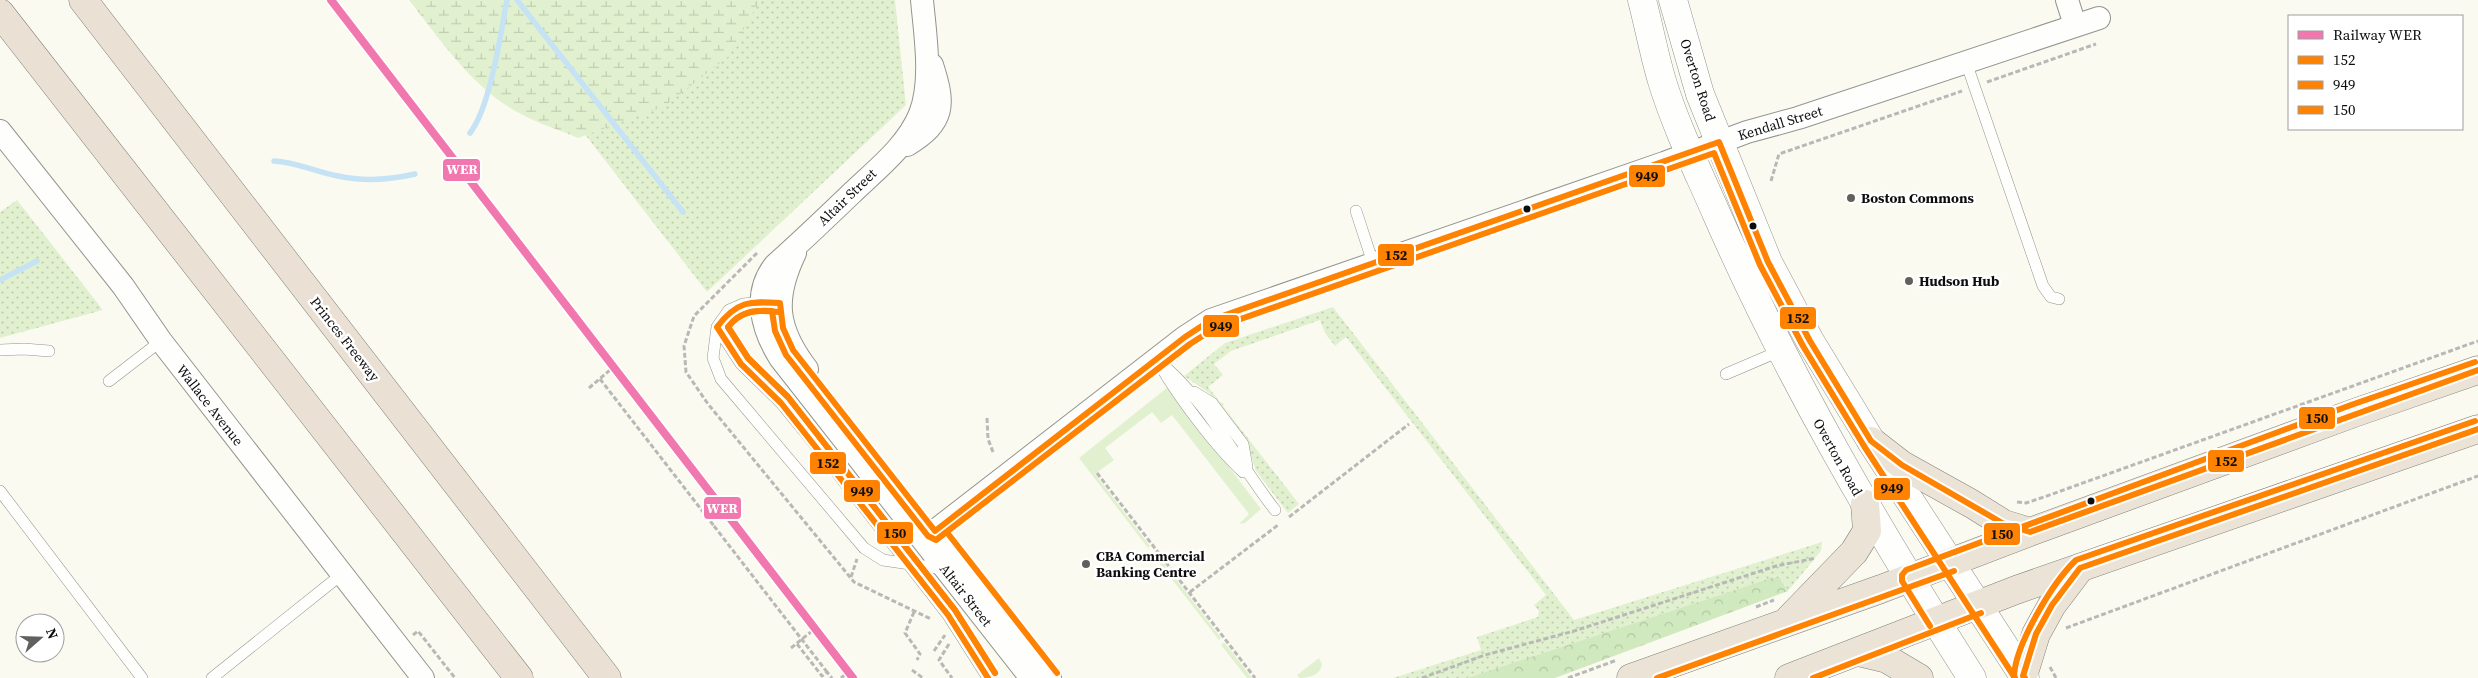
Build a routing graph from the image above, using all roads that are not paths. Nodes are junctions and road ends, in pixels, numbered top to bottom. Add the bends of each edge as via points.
1 (83, 0) edge
2 (922, 0) edge
3 (1642, 0) edge
4 (1673, 0) edge
5 (2067, 0) edge
6 (0, 13) edge
7 (2099, 18) dead end
8 (2075, 25) junction
9 (1966, 62) junction
10 (0, 131) edge
11 (1719, 142) junction
12 (1690, 153) junction
13 (1356, 210) dead end
14 (1373, 263) junction
15 (2059, 299) dead end
16 (770, 302) junction
17 (717, 327) junction
18 (161, 341) junction
19 (0, 350) edge
20 (1782, 350) junction
21 (49, 352) dead end
22 (1156, 359) junction
23 (2478, 370) edge
24 (1726, 374) dead end
25 (109, 381) dead end
26 (2478, 429) edge
27 (1871, 441) junction
28 (1248, 476) junction
29 (0, 491) edge
30 (1865, 504) junction
31 (1275, 510) dead end
32 (2030, 532) junction
33 (929, 536) junction
34 (1951, 563) junction
35 (909, 566) junction
36 (2080, 568) junction
37 (946, 569) junction
38 (342, 574) junction
39 (1910, 578) junction
40 (1978, 605) junction
41 (1782, 610) junction
42 (1937, 621) junction
43 (1858, 652) junction
44 (1627, 668) edge
45 (2024, 677) edge
46 (142, 678) edge
47 (212, 678) edge
48 (422, 678) edge
49 (519, 678) edge
50 (607, 678) edge
51 (988, 678) edge
52 (1030, 678) edge
53 (1050, 678) edge
54 (1789, 678) edge
55 (1919, 678) edge
56 (1972, 678) edge

1 - 50 highway, Princes Freeway
2 - 16 street, Altair Street via 927,50 925,92 920,114 895,152 768,274 763,284
3 - 12 street, Overton Road via 1663,83
4 - 11 street, Overton Road via 1700,94
5 - 8 street
6 - 49 highway
7 - 8 street, Kendall Street
8 - 9 street, Kendall Street
9 - 11 street, Kendall Street
9 - 15 lane via 2043,286 2051,297
10 - 18 street, Wallace Avenue via 124,286
11 - 12 street, Kendall Street
11 - 27 street, Overton Road via 1768,262 1810,341
12 - 14 street, Kendall Street
12 - 20 street, Overton Road via 1734,254
13 - 14 lane
14 - 22 street, Kendall Street via 1211,320
16 - 17 lane via 743,304 730,310
16 - 33 street, Altair Street via 766,335 780,358
17 - 35 lane via 741,364 786,410
17 - 35 lane via 713,358 721,378 864,548 883,560
18 - 25 lane
18 - 38 street, Wallace Avenue
19 - 21 lane
20 - 24 lane
20 - 30 street, Overton Road
22 - 28 lane via 1170,383 1230,460
22 - 28 lane via 1187,388 1234,449
22 - 33 street, Kendall Street
23 - 32 highway
26 - 36 highway
27 - 32 highway via 1902,465 2004,524
27 - 34 street, Overton Road
28 - 31 lane
29 - 46 lane
30 - 39 street, Overton Road
30 - 41 highway via 1866,531 1854,552
32 - 34 highway
33 - 37 street, Altair Street
33 - 53 street, Altair Street
34 - 39 highway
34 - 40 street, Overton Road
35 - 37 lane
35 - 51 lane via 948,615
36 - 40 highway
36 - 45 highway via 2052,605 2036,634
37 - 52 street, Altair Street
38 - 47 lane
38 - 48 street, Wallace Avenue
39 - 41 highway
39 - 42 street, Overton Road
40 - 42 highway
40 - 45 street, Overton Road
41 - 44 highway
42 - 43 highway
42 - 56 street, Overton Road
43 - 54 highway
43 - 55 highway via 1887,659

